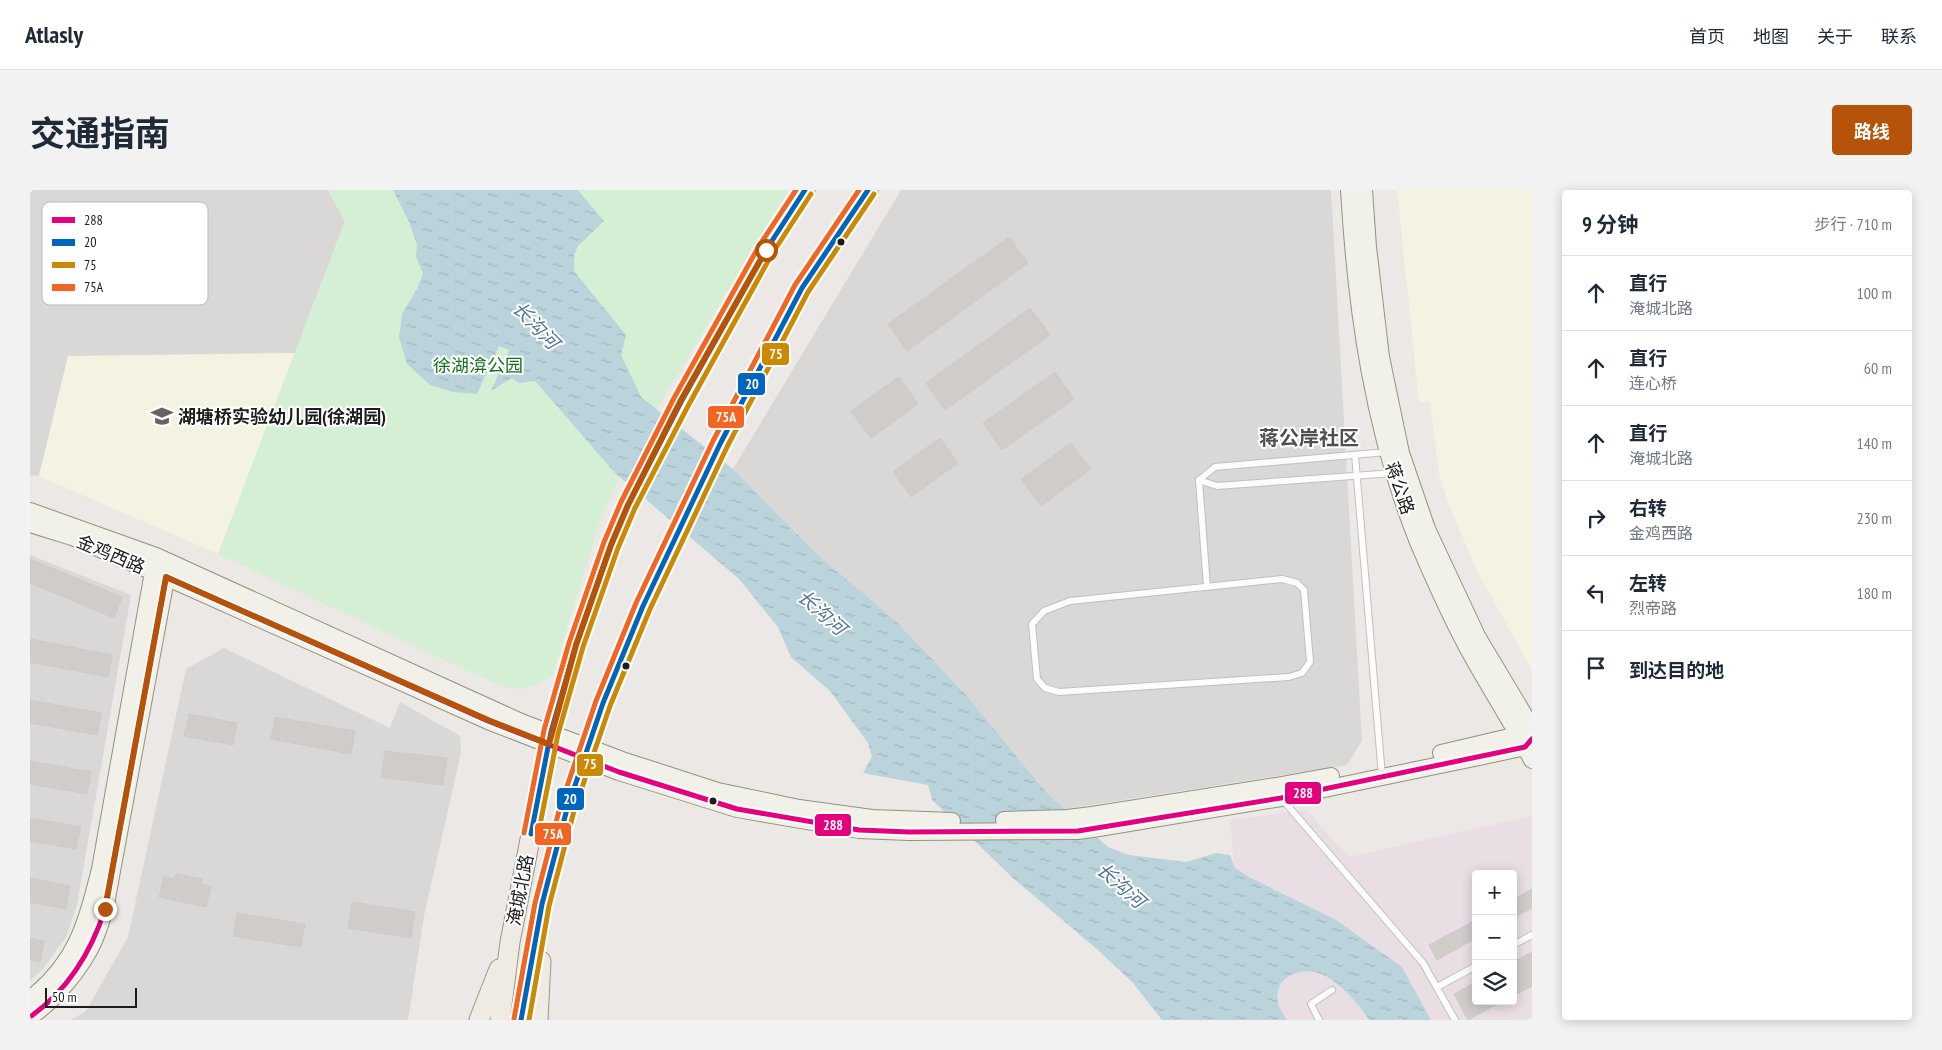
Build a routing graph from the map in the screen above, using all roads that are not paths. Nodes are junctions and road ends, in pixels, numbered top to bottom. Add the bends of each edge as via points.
1 (805, 190) edge
2 (868, 190) edge
3 (1349, 190) edge
4 (1364, 190) edge
5 (1388, 452) junction
6 (1355, 455) junction
7 (1399, 467) junction
8 (1357, 476) junction
9 (1199, 480) junction
10 (30, 512) edge
11 (30, 524) edge
12 (161, 567) junction
13 (1207, 587) junction
14 (550, 738) junction
15 (1529, 741) edge
16 (587, 754) junction
17 (1381, 771) junction
18 (1281, 798) junction
19 (1095, 822) junction
20 (542, 904) junction
21 (1532, 935) edge
22 (510, 942) junction
23 (1517, 943) edge
24 (1472, 968) edge
25 (1436, 987) junction
26 (1332, 990) dead end
27 (30, 999) edge
28 (30, 1016) edge
29 (479, 1020) edge
30 (500, 1020) edge
31 (521, 1020) edge
32 (538, 1020) edge
33 (1319, 1020) edge
34 (1455, 1020) edge

1 - 14 main road, 淹城北路 via 766,250 680,402 628,505 576,645
2 - 16 main road, 淹城北路 via 802,288 720,444 643,606 603,703
3 - 5 street, 蒋公路 via 1353,254 1369,372
4 - 7 street, 蒋公路 via 1381,357
5 - 6 lane
5 - 7 street, 蒋公路
6 - 8 lane
6 - 9 lane via 1216,467
7 - 8 lane
7 - 15 street, 蒋公路
8 - 9 lane via 1217,486
8 - 17 lane
9 - 13 lane
10 - 12 street, 金鸡西路
11 - 12 street, 金鸡西路
12 - 14 street, 金鸡西路 via 521,722
12 - 27 street via 100,869 84,930 70,956 44,988
12 - 28 street via 105,909 86,957 51,999
13 - 13 lane via 1070,601 1044,611 1032,624 1037,678 1045,688 1059,692 1302,674 1310,662 1304,590 1297,583 1282,579
14 - 16 street, 金鸡西路
14 - 22 main road, 淹城北路
15 - 17 street
16 - 19 street, 金鸡西路 via 619,772 737,809 859,830 1067,818
16 - 20 main road, 淹城北路
17 - 18 street
17 - 19 street via 1276,786
18 - 19 street
18 - 25 lane via 1423,963
20 - 31 main road, 淹城北路
20 - 32 main road
21 - 23 lane
22 - 29 main road
22 - 30 main road, 淹城北路
24 - 25 lane
25 - 34 lane
26 - 33 lane via 1311,1004

